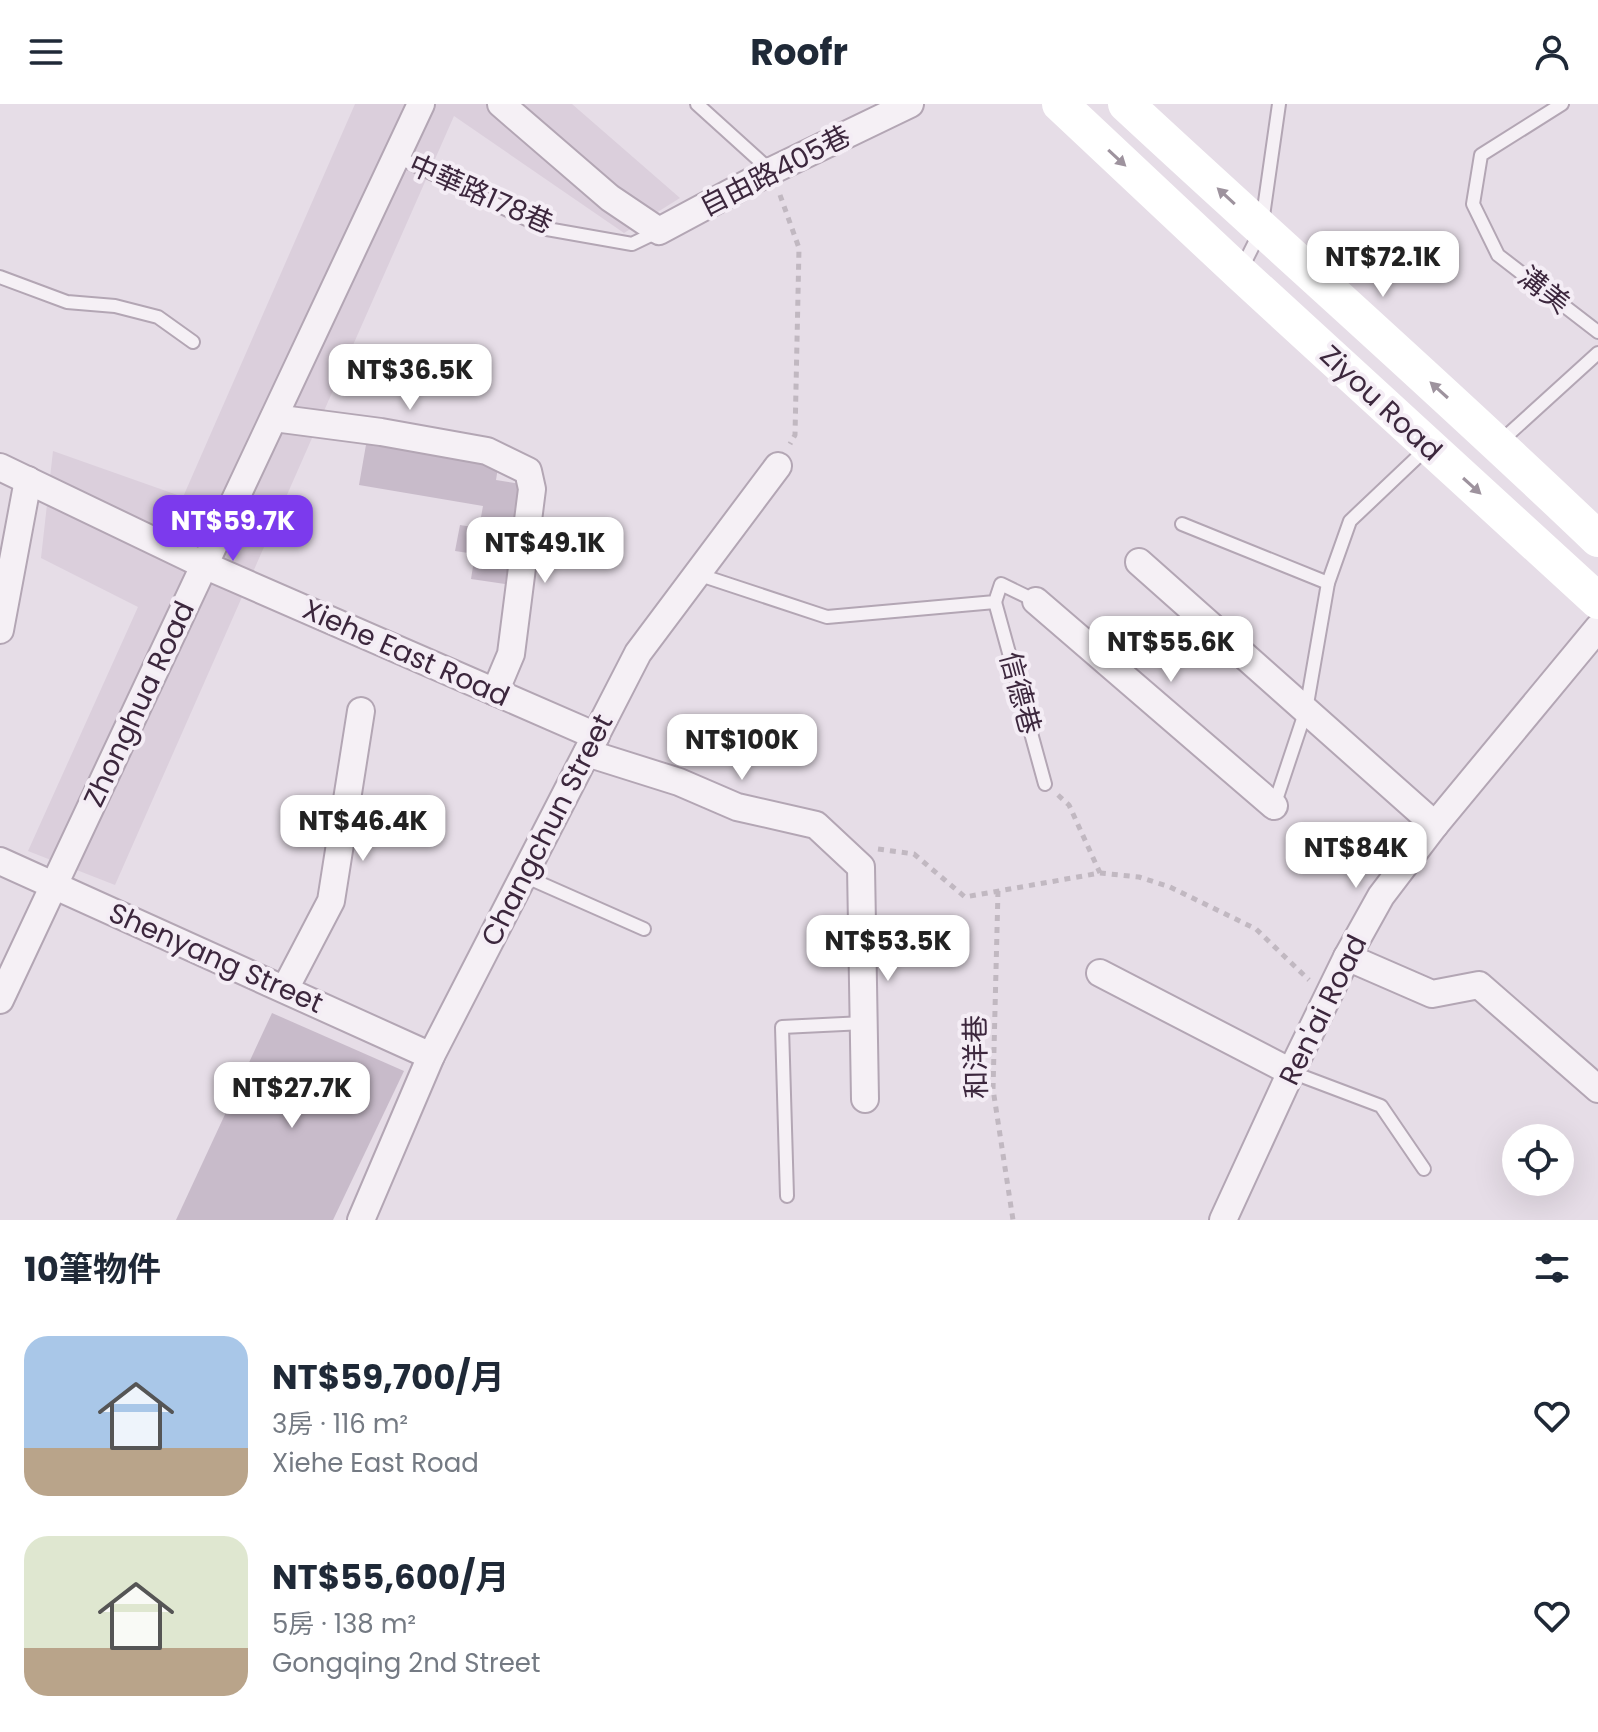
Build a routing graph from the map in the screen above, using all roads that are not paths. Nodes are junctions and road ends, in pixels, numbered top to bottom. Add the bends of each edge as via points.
1 (421, 104) edge
2 (501, 104) edge
3 (697, 104) edge
4 (1126, 104) edge
5 (1279, 104) edge
6 (1562, 104) edge
7 (895, 107) edge
8 (1079, 110) edge
9 (396, 156) junction
10 (771, 171) junction
11 (1261, 230) junction
12 (659, 231) junction
13 (1240, 273) junction
14 (0, 277) edge
15 (1598, 332) edge
16 (193, 342) dead end
17 (1598, 353) edge
18 (274, 418) junction
19 (1499, 444) junction
20 (1429, 447) junction
21 (778, 466) road end
22 (0, 467) edge
23 (28, 480) junction
24 (1182, 524) dead end
25 (1598, 539) edge
26 (1139, 562) dead end
27 (204, 565) junction
28 (697, 574) junction
29 (1328, 583) junction
30 (1036, 601) joint
31 (1598, 601) edge
32 (995, 602) junction
33 (1598, 628) edge
34 (0, 630) edge
35 (495, 692) junction
36 (1306, 710) junction
37 (361, 711) dead end
38 (591, 745) junction
39 (1045, 784) road end
40 (1274, 806) joint
41 (1435, 825) junction
42 (0, 861) edge
43 (524, 876) junction
44 (54, 885) junction
45 (644, 929) dead end
46 (1347, 957) junction
47 (1100, 973) dead end
48 (285, 989) junction
49 (0, 1000) edge
50 (864, 1023) junction
51 (431, 1056) junction
52 (1291, 1072) junction
53 (1598, 1089) edge
54 (865, 1099) dead end
55 (1424, 1169) dead end
56 (787, 1196) dead end
57 (361, 1220) edge
58 (1223, 1220) edge

1 - 9 street, Zhonghua Road
2 - 12 street via 610,198
3 - 10 lane
11 -> 4 street, Ziyou Road
5 - 11 lane
6 - 15 lane, 溝美 via 1481,155 1473,204 1498,255
7 - 10 street, 自由路405巷
8 -> 13 street, Ziyou Road
9 - 12 lane, 中華路178巷 via 547,229 632,244
9 - 18 street, Zhonghua Road
10 - 12 street, 自由路405巷
11 - 13 lane
19 -> 11 street, Ziyou Road
13 - 20 street, Ziyou Road
14 - 16 lane via 67,302 158,317
17 - 19 lane
18 - 27 street, Zhonghua Road
18 - 35 street via 487,451 528,471 532,489 511,654
19 - 25 street, Ziyou Road
20 - 29 lane via 1350,521
20 -> 31 street, Ziyou Road
21 - 28 street, Changchun Street
22 - 23 street, Xiehe East Road
23 - 27 street, Xiehe East Road
23 - 34 street
24 - 29 lane
26 - 36 street
27 - 35 street, Xiehe East Road
27 - 44 street, Zhonghua Road
28 - 32 lane via 827,617
28 - 38 street, Changchun Street via 638,653
29 - 36 lane
30 - 32 lane via 1001,584
30 - 40 street
32 - 39 lane, 信德巷
33 - 41 street, Ren'ai Road
35 - 38 street, Xiehe East Road
36 - 40 lane
36 - 41 street
37 - 48 street via 331,901
38 - 43 street, Changchun Street
38 - 50 street, Xiehe East Road via 737,807 816,825 861,867
41 - 46 street, Ren'ai Road via 1381,896
42 - 44 street, Shenyang Street
43 - 45 lane
43 - 51 street, Changchun Street
44 - 48 street, Shenyang Street
44 - 49 street, Zhonghua Road
46 - 52 street, Ren'ai Road
46 - 53 street via 1432,994 1479,985
47 - 52 street
48 - 51 street, Shenyang Street
50 - 54 street
50 - 56 lane via 782,1027
51 - 57 street, Changchun Street
52 - 55 lane via 1381,1106
52 - 58 street, Ren'ai Road

